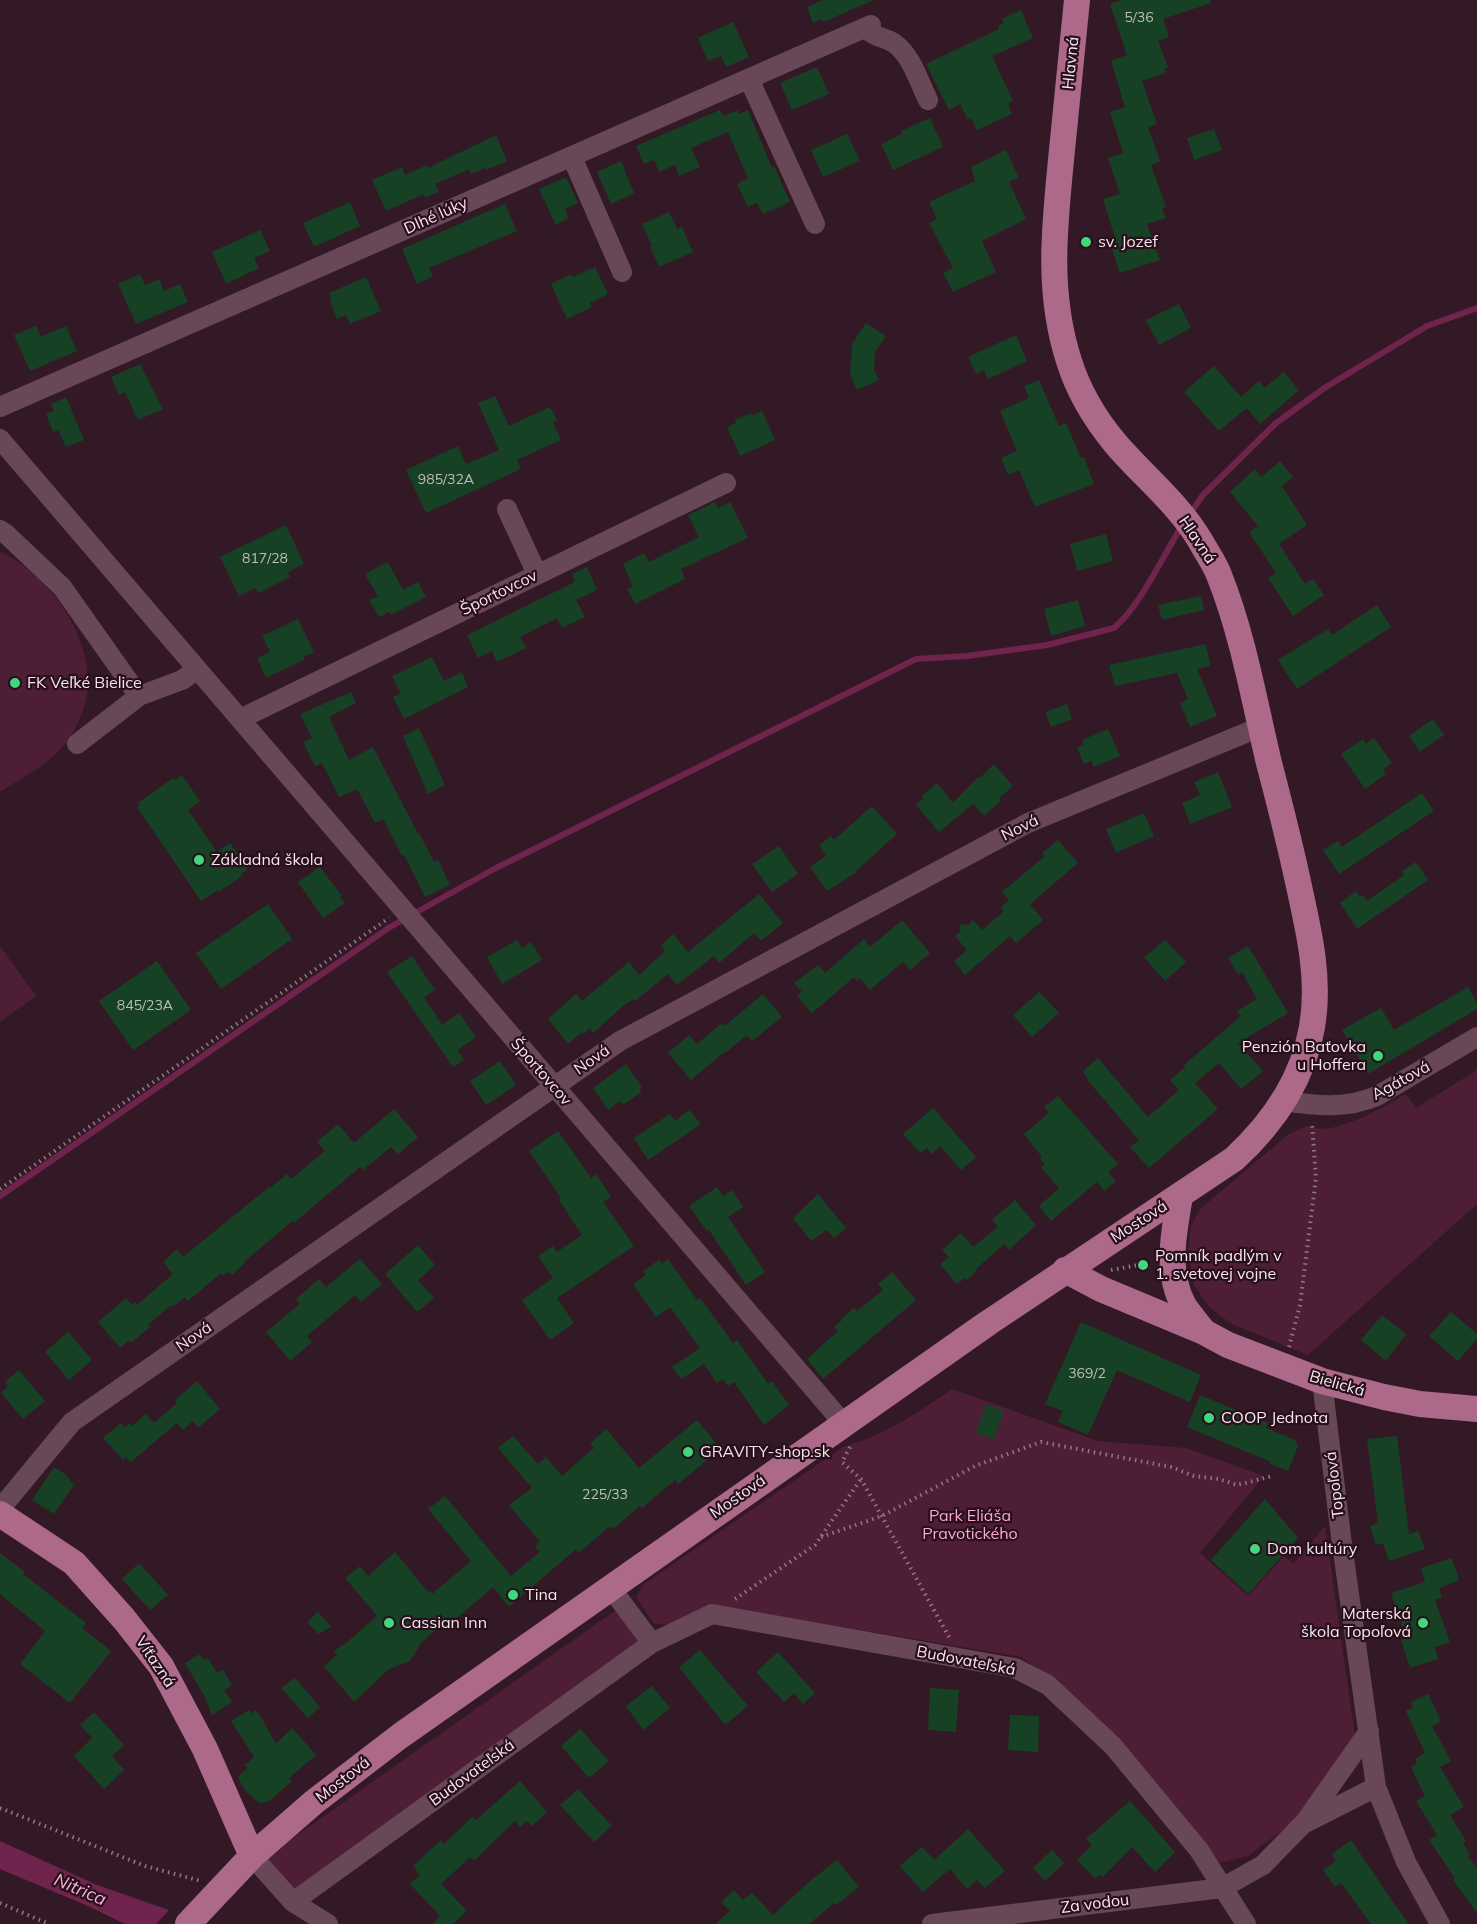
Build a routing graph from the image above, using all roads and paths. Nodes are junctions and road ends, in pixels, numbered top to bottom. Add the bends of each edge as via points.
1 (1077, 0) edge
2 (748, 79) junction
3 (928, 100) dead end
4 (572, 157) junction
5 (815, 224) dead end
6 (622, 272) dead end
7 (0, 407) edge
8 (0, 439) edge
9 (726, 483) dead end
10 (507, 509) dead end
11 (0, 531) edge
12 (537, 574) junction
13 (196, 670) junction
14 (139, 696) junction
15 (240, 719) junction
16 (1260, 727) junction
17 (77, 744) dead end
18 (406, 915) junction
19 (1477, 1037) edge
20 (554, 1086) junction
21 (1284, 1101) junction
22 (1312, 1122) dead end
23 (0, 1189) edge
24 (1180, 1196) junction
25 (1065, 1270) junction
26 (1204, 1332) junction
27 (1287, 1354) dead end
28 (1322, 1382) junction
29 (1477, 1409) edge
30 (848, 1434) junction
31 (1273, 1476) dead end
32 (861, 1479) junction
33 (0, 1509) edge
34 (0, 1514) edge
35 (882, 1516) junction
36 (821, 1537) junction
37 (610, 1587) junction
38 (712, 1614) junction
39 (652, 1643) junction
40 (961, 1658) junction
41 (1369, 1731) junction
42 (1376, 1787) junction
43 (0, 1808) edge
44 (1304, 1824) junction
45 (252, 1856) junction
46 (1222, 1887) junction
47 (217, 1892) junction
48 (293, 1902) junction
49 (0, 1903) edge
50 (49, 1924) edge
51 (188, 1924) edge
52 (328, 1924) edge
53 (932, 1924) edge
54 (1246, 1924) edge
55 (1440, 1924) edge

1 - 16 main road, Hlavná via 1054,266 1055,302 1070,363 1096,416 1114,442 1198,537 1218,573 1239,633
2 - 3 street, Dlhé lúky via 868,27 872,35 892,42 906,54
2 - 4 street, Dlhé lúky
2 - 5 street
4 - 6 street
4 - 7 street, Dlhé lúky
8 - 13 street, Športovcov
9 - 12 street, Športovcov
10 - 12 street
11 - 14 street via 62,587
12 - 15 street, Športovcov
13 - 14 street via 182,680
13 - 15 street, Športovcov
14 - 17 street
15 - 18 street, Športovcov
16 - 20 street, Nová via 1028,823 620,1041
16 - 21 main road, Hlavná via 1309,931 1315,991 1306,1052
18 - 20 street, Športovcov
18 - 23 path
19 - 21 street, Agátová via 1365,1101 1328,1107
20 - 30 street, Športovcov
20 - 33 street, Nová via 72,1422
21 - 24 main road, Mostová via 1242,1151
22 - 27 path via 1316,1178 1300,1305
24 - 25 main road, Mostová
24 - 26 main road, Bielická via 1172,1246 1174,1273 1184,1305
25 - 26 main road, Bielická
25 - 30 main road, Mostová
26 - 28 main road, Bielická
28 - 29 main road, Bielická via 1420,1404
28 - 41 street, Topoľová
30 - 32 path via 842,1462
30 - 37 main road, Mostová
31 - 35 path via 1237,1485 1171,1467 1041,1442 975,1466
32 - 35 path
32 - 36 path
34 - 45 main road, Víťazná via 74,1563 161,1666 205,1749
35 - 36 path
35 - 40 path
36 - 38 path via 815,1545
37 - 39 street
37 - 45 main road, Mostová via 390,1743
38 - 39 street, Budovateľská
38 - 40 street, Budovateľská
39 - 48 street, Budovateľská
40 - 46 street, Budovateľská via 1015,1668 1048,1685 1113,1746 1199,1850
41 - 42 street, Topoľová
41 - 44 street
42 - 44 street
42 - 55 street, Topoľová via 1406,1862
43 - 47 path
44 - 46 street via 1263,1865
45 - 47 main road, Mostová
45 - 48 street
46 - 53 street, Za vodou
46 - 54 street, Budovateľská
47 - 51 main road
48 - 52 street
49 - 50 path

